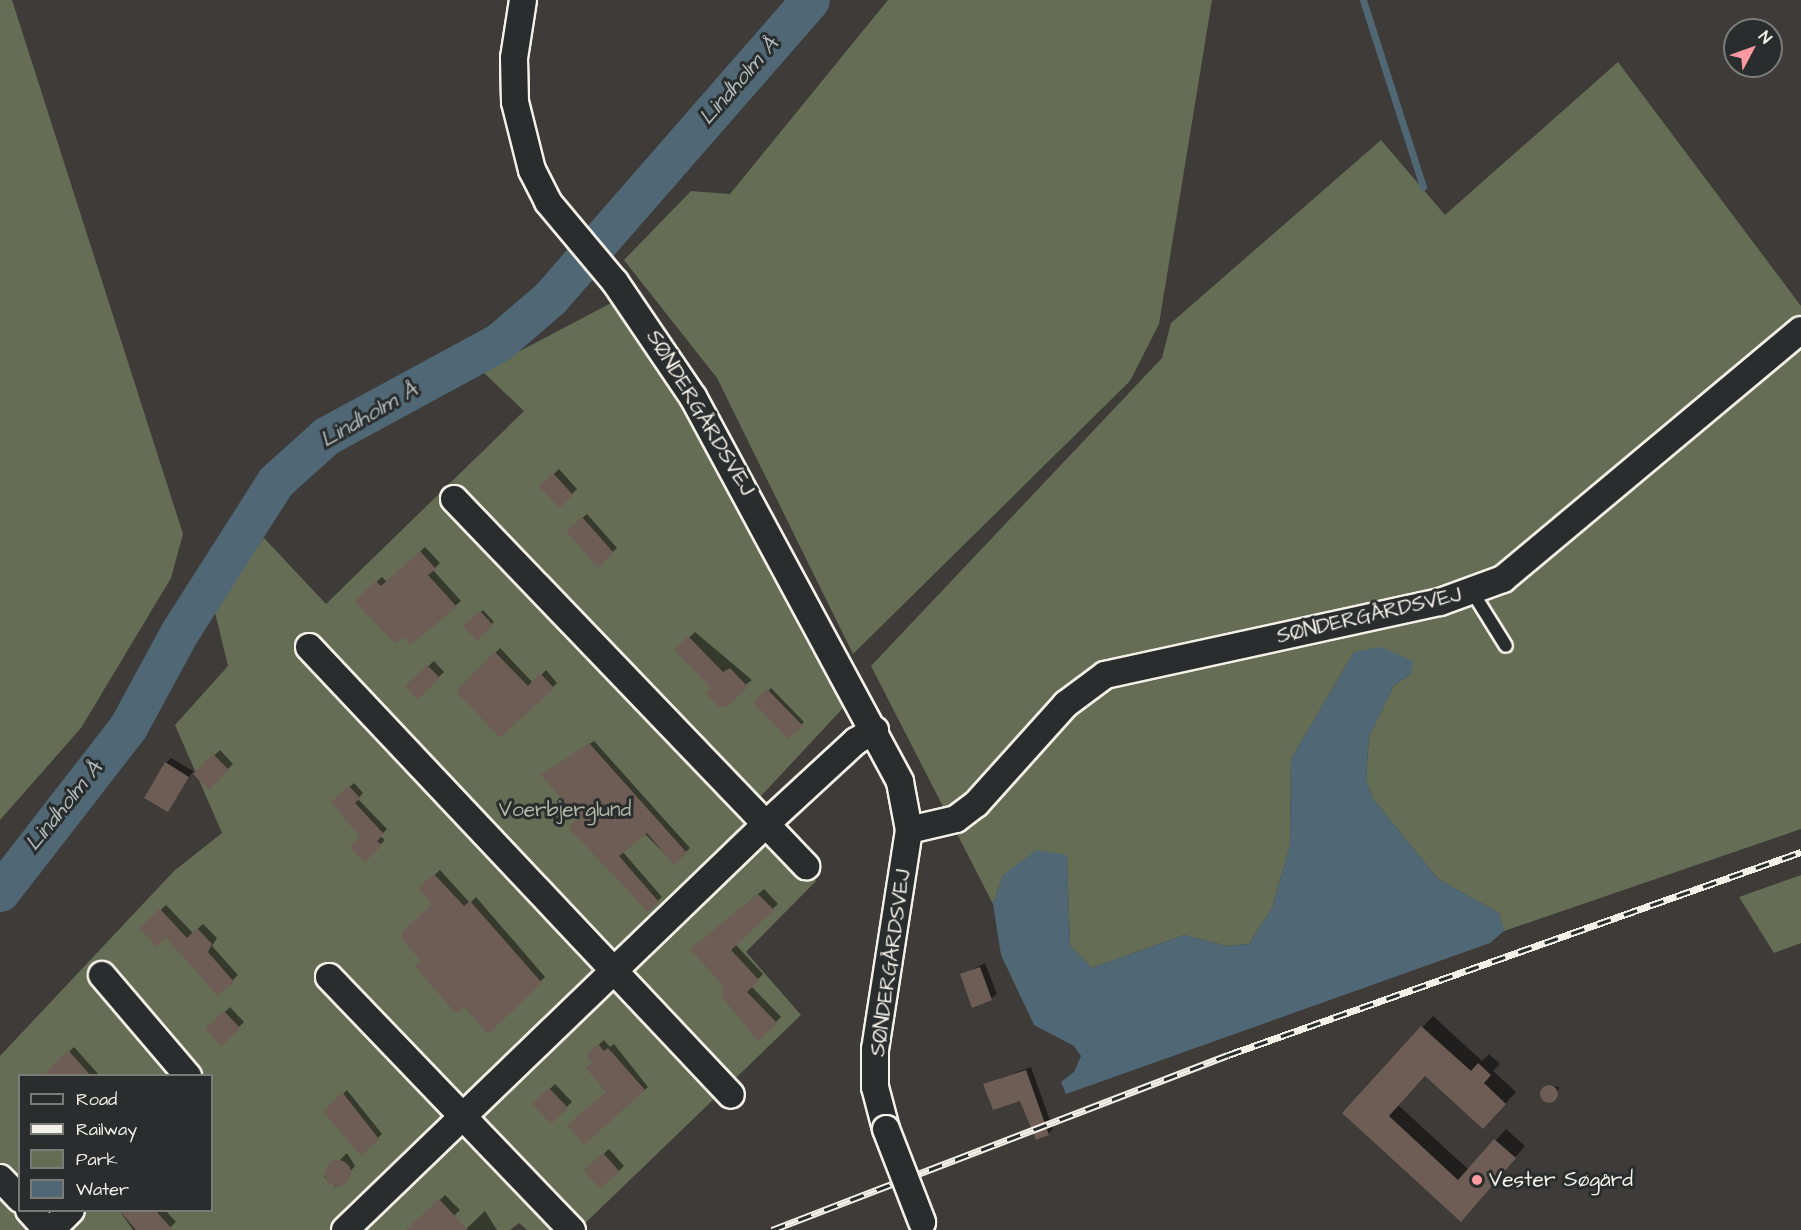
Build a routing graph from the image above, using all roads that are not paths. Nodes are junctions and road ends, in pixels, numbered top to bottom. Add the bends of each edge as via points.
1 (523, 0) edge
2 (1801, 330) edge
3 (454, 499) dead end
4 (1473, 593) junction
5 (1506, 646) dead end
6 (309, 647) dead end
7 (875, 730) junction
8 (766, 824) junction
9 (909, 830) junction
10 (806, 866) dead end
11 (612, 972) junction
12 (102, 975) dead end
13 (329, 976) dead end
14 (186, 1074) edge
15 (731, 1095) dead end
16 (462, 1114) junction
17 (0, 1178) edge
18 (18, 1197) edge
19 (31, 1212) edge
20 (69, 1212) edge
21 (925, 1226) edge
22 (49, 1230) edge
23 (345, 1230) edge
24 (572, 1230) edge

1 - 7 street, SØNDERGÅRDSVEJ via 514,58 521,136 548,202 656,337 747,489
2 - 4 street, SØNDERGÅRDSVEJ via 1503,579
3 - 8 street
4 - 5 lane
4 - 9 street, SØNDERGÅRDSVEJ via 1105,675 1066,704 976,804 956,819
6 - 11 street
7 - 8 street via 856,741
7 - 9 street, SØNDERGÅRDSVEJ via 900,782
8 - 10 street
8 - 11 street
9 - 21 street, SØNDERGÅRDSVEJ, bridge via 875,1049 876,1088 886,1129
11 - 15 street
11 - 16 street
12 - 14 street
13 - 16 street
16 - 23 street
16 - 24 street
17 - 18 street
19 - 22 street
20 - 22 street

